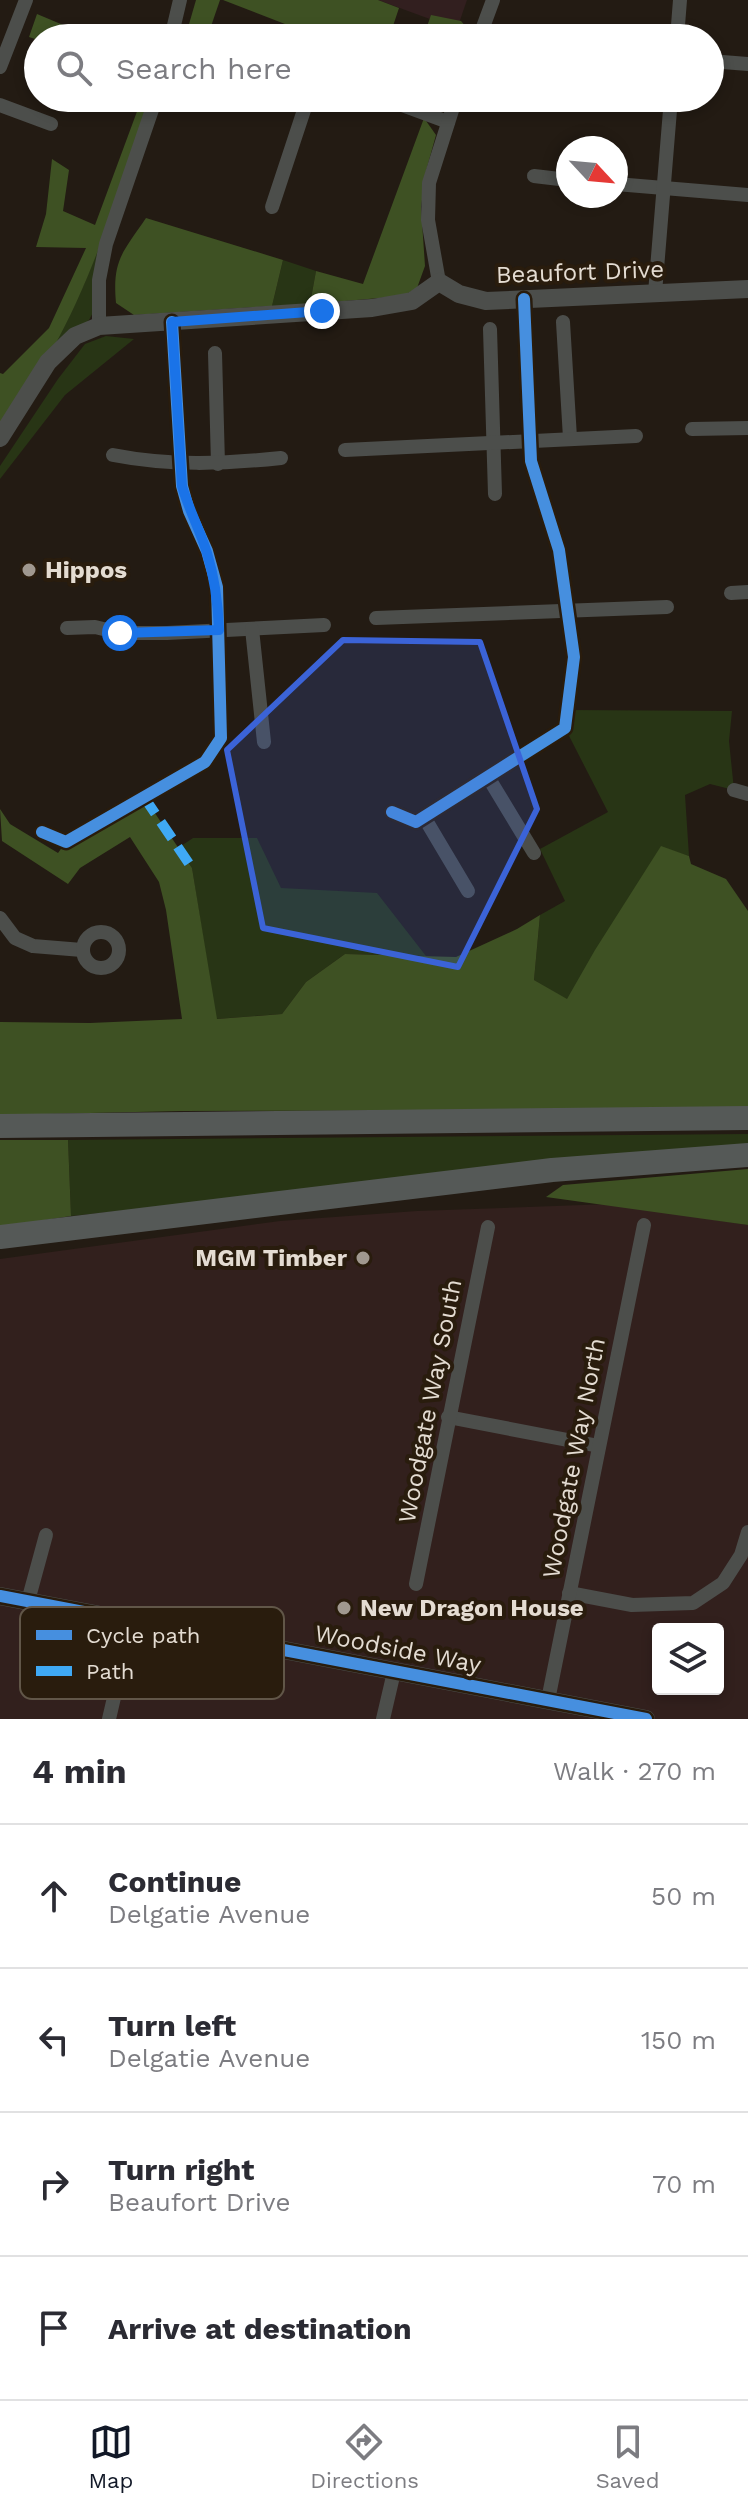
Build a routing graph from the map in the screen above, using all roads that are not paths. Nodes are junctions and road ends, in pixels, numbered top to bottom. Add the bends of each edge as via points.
1 (26, 0) edge
2 (180, 0) edge
3 (493, 0) edge
4 (680, 0) edge
5 (174, 24) edge
6 (484, 24) edge
7 (678, 24) edge
8 (724, 62) edge
9 (748, 64) edge
10 (0, 67) edge
11 (0, 105) edge
12 (151, 112) edge
13 (303, 112) edge
14 (421, 112) edge
15 (451, 112) edge
16 (670, 112) edge
17 (448, 122) junction
18 (51, 124) dead end
19 (534, 176) dead end
20 (556, 179) edge
21 (628, 185) edge
22 (664, 188) junction
23 (748, 195) edge
24 (272, 207) dead end
25 (439, 282) junction
26 (748, 289) edge
27 (655, 293) junction
28 (524, 299) junction
29 (172, 322) junction
30 (563, 322) dead end
31 (99, 326) junction
32 (490, 329) dead end
33 (215, 353) dead end
34 (748, 428) edge
35 (692, 429) dead end
36 (636, 436) dead end
37 (0, 438) edge
38 (570, 438) junction
39 (529, 441) junction
40 (492, 444) junction
41 (345, 450) dead end
42 (113, 455) dead end
43 (281, 458) dead end
44 (182, 462) junction
45 (218, 464) junction
46 (495, 494) dead end
47 (748, 592) edge
48 (731, 593) dead end
49 (667, 607) dead end
50 (568, 611) junction
51 (376, 618) dead end
52 (324, 625) dead end
53 (67, 628) dead end
54 (252, 629) junction
55 (219, 630) junction
56 (264, 742) dead end
57 (488, 777) junction
58 (392, 812) dead end
59 (424, 817) junction
60 (42, 832) dead end
61 (534, 853) dead end
62 (468, 891) dead end
63 (0, 918) edge
64 (82, 950) dead end
65 (748, 1118) edge
66 (0, 1126) edge
67 (748, 1155) edge
68 (644, 1225) dead end
69 (488, 1227) dead end
70 (0, 1237) edge
71 (448, 1417) junction
72 (599, 1446) junction
73 (748, 1532) edge
74 (46, 1535) dead end
75 (416, 1584) dead end
76 (569, 1593) junction
77 (0, 1596) edge
78 (28, 1601) junction
79 (61, 1607) edge
80 (284, 1650) edge
81 (394, 1672) junction
82 (114, 1699) edge
83 (548, 1700) junction
84 (109, 1719) edge
85 (383, 1719) edge
86 (646, 1719) edge

1 - 10 street
2 - 5 street
3 - 6 street
4 - 7 street
8 - 9 street
11 - 18 street
12 - 31 street via 106,244
13 - 24 street
14 - 17 street
15 - 17 street
16 - 22 street
17 - 25 street via 429,183 428,220
19 - 20 street
21 - 22 street
22 - 23 street
22 - 27 street
25 - 28 street, Beaufort Drive via 486,301
25 - 29 street via 412,301 372,308
26 - 27 street, Beaufort Drive
27 - 28 street, Beaufort Drive
28 - 39 street
29 - 31 street
29 - 44 street
30 - 38 street
31 - 37 street via 75,336 48,362
32 - 40 street
33 - 45 street
34 - 35 street
36 - 38 street
38 - 39 street
39 - 40 street
39 - 50 street via 559,550
40 - 41 street
40 - 46 street
42 - 44 street
43 - 45 street
44 - 45 street
44 - 55 street via 189,511 217,587
47 - 48 street
49 - 50 street
50 - 51 street
50 - 57 street via 574,657 565,728
52 - 54 street
53 - 55 street via 120,633
54 - 55 street
54 - 56 street
55 - 60 street via 221,738 205,762 66,842
57 - 59 street
57 - 61 street
58 - 59 street via 416,822
59 - 62 street
63 - 64 street via 15,938 33,946
65 - 66 highway
67 - 70 highway via 552,1170
68 - 72 street, Woodgate Way North
69 - 71 street, Woodgate Way South
71 - 72 street
71 - 75 street, Woodgate Way South
72 - 76 street, Woodgate Way North
73 - 76 street via 723,1583 693,1603 632,1605
74 - 78 street
76 - 83 street, Woodgate Way North
77 - 78 street, Woodside Way
78 - 79 street, Woodside Way
80 - 81 street, Woodside Way
81 - 83 street, Woodside Way
81 - 85 street
82 - 84 street
83 - 86 street, Woodside Way

